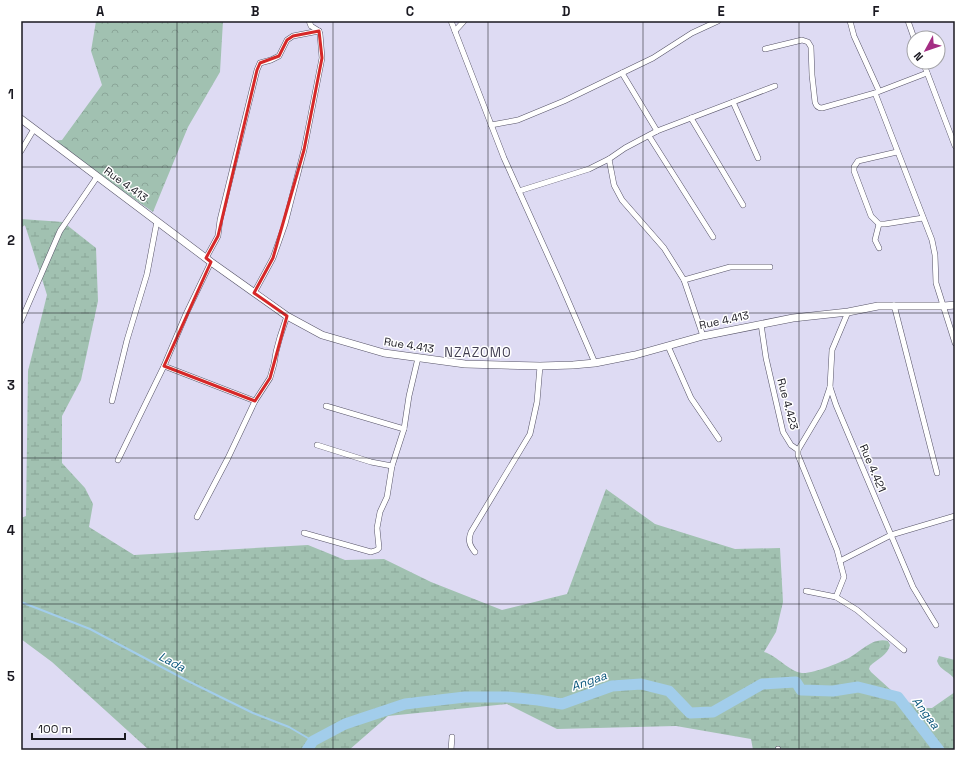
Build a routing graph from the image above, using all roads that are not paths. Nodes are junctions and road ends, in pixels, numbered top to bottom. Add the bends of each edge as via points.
1 (309, 21) edge
2 (451, 21) edge
3 (464, 21) edge
4 (718, 21) edge
5 (850, 21) edge
6 (319, 30) junction
7 (455, 31) junction
8 (765, 49) dead end
9 (926, 70) edge
10 (622, 73) junction
11 (927, 73) junction
12 (775, 86) dead end
13 (877, 92) junction
14 (733, 102) junction
15 (690, 118) junction
16 (21, 119) edge
17 (491, 125) junction
18 (34, 129) junction
19 (657, 132) junction
20 (649, 136) junction
21 (955, 146) edge
22 (21, 151) edge
23 (897, 152) junction
24 (758, 158) dead end
25 (609, 159) junction
26 (97, 177) junction
27 (519, 192) junction
28 (743, 206) dead end
29 (923, 218) junction
30 (157, 220) junction
31 (879, 224) junction
32 (713, 237) dead end
33 (878, 248) dead end
34 (208, 260) junction
35 (770, 267) dead end
36 (684, 280) junction
37 (254, 293) junction
38 (955, 305) edge
39 (894, 306) junction
40 (944, 306) junction
41 (848, 312) junction
42 (287, 316) junction
43 (21, 322) edge
44 (760, 324) junction
45 (703, 336) junction
46 (955, 343) edge
47 (668, 346) junction
48 (418, 358) junction
49 (594, 363) junction
50 (164, 366) junction
51 (540, 366) junction
52 (830, 387) junction
53 (112, 401) dead end
54 (255, 401) junction
55 (326, 406) dead end
56 (404, 429) junction
57 (719, 439) dead end
58 (317, 445) dead end
59 (798, 450) junction
60 (118, 460) dead end
61 (392, 466) junction
62 (937, 473) dead end
63 (955, 516) edge
64 (197, 517) dead end
65 (304, 534) dead end
66 (891, 535) junction
67 (475, 552) dead end
68 (840, 562) junction
69 (806, 591) dead end
70 (836, 596) junction
71 (936, 625) dead end
72 (904, 650) dead end
73 (452, 737) dead end
74 (451, 750) edge

1 - 6 street via 311,26
2 - 7 street
3 - 7 street
4 - 10 street via 697,30 653,58
5 - 13 street
6 - 34 street via 293,36 287,40 279,56 260,63 218,236
6 - 37 street via 322,58 304,150 285,224 273,258
7 - 17 street
8 - 13 street via 802,40 808,42 811,47 815,102 819,108
9 - 11 street
10 - 17 street via 518,120
10 - 19 street
11 - 13 street
11 - 21 street
12 - 14 street
13 - 23 street
14 - 15 street
14 - 24 street
15 - 19 street
15 - 28 street
16 - 18 street, Rue 4.413
17 - 27 street
18 - 22 street
18 - 26 street, Rue 4.413
19 - 20 street
20 - 25 street
20 - 32 street
23 - 29 street
23 - 31 street via 862,159 854,167 871,216
25 - 27 street via 589,169
25 - 36 street via 614,184 622,200 664,248
26 - 30 street, Rue 4.413
26 - 43 street via 60,231
27 - 49 street
29 - 31 street
29 - 40 street via 932,240 936,283
30 - 34 street, Rue 4.413
30 - 53 street via 147,274
31 - 33 street via 875,240
34 - 37 street, Rue 4.413
34 - 50 street
35 - 36 street via 730,267
36 - 45 street
37 - 42 street, Rue 4.413
38 - 40 street, Rue 4.413
39 - 40 street, Rue 4.413
39 - 41 street, Rue 4.413 via 878,306
39 - 62 street
40 - 46 street
41 - 44 street, Rue 4.413
41 - 52 street, Rue 4.421 via 832,350
42 - 48 street, Rue 4.413 via 334,340 384,353
42 - 54 street via 270,378
44 - 45 street, Rue 4.413
44 - 59 street, Rue 4.423 via 783,432 791,445
45 - 47 street, Rue 4.413
47 - 49 street, Rue 4.413
47 - 57 street via 691,398
48 - 51 street, Rue 4.413 via 466,364
48 - 56 street
49 - 51 street, Rue 4.413
50 - 54 street
50 - 60 street
51 - 67 street via 537,402 530,434 471,532 470,545
52 - 59 street via 823,408
52 - 66 street, Rue 4.421
54 - 64 street
55 - 56 street
56 - 61 street
58 - 61 street
59 - 68 street, Rue 4.423
61 - 65 street via 389,490 377,528 377,550 371,552
63 - 66 street
66 - 68 street
66 - 71 street, Rue 4.421 via 913,587
68 - 70 street, Rue 4.423 via 844,577
69 - 70 street
70 - 72 street via 857,610
73 - 74 street

